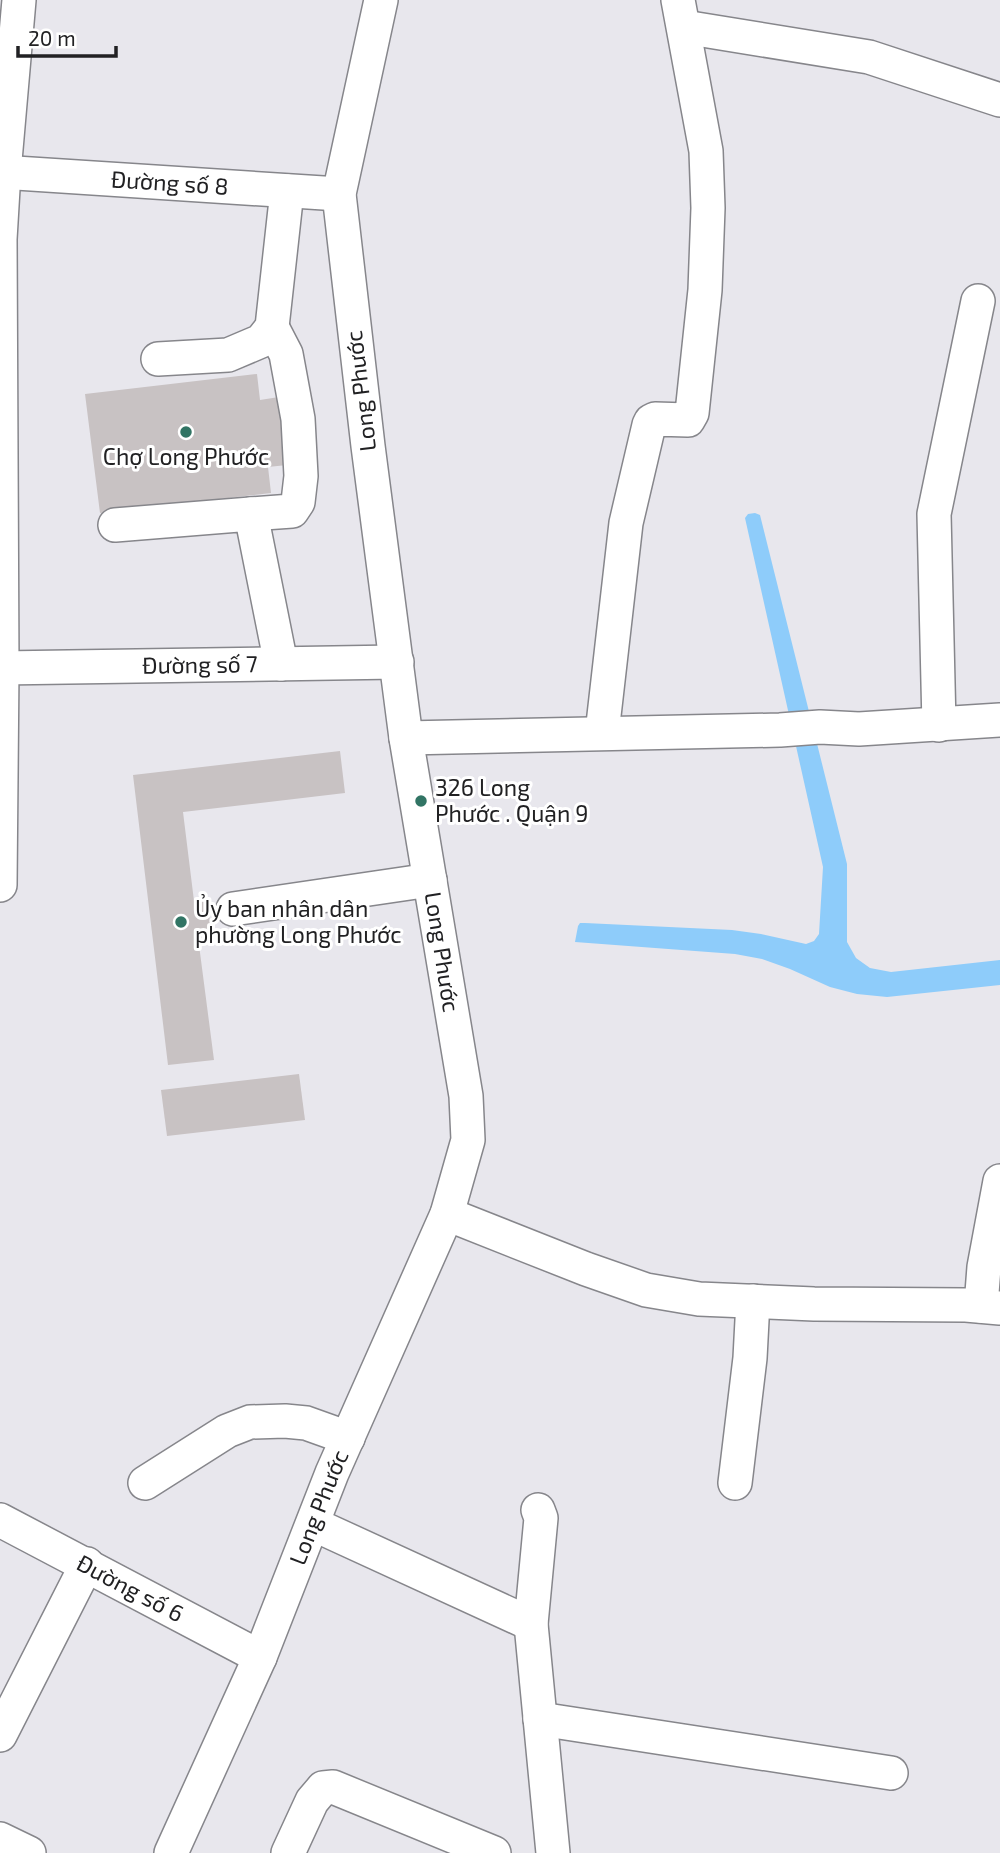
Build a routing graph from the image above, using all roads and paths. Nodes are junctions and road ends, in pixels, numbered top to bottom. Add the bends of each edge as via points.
1 (19, 0) edge
2 (381, 0) edge
3 (681, 14) edge
4 (1000, 100) edge
5 (2, 172) edge
6 (287, 191) junction
7 (339, 194) junction
8 (978, 301) dead end
9 (272, 327) junction
10 (158, 359) dead end
11 (251, 514) junction
12 (115, 525) dead end
13 (397, 662) junction
14 (281, 664) junction
15 (1, 668) edge
16 (1000, 720) edge
17 (939, 724) junction
18 (602, 733) junction
19 (406, 738) junction
20 (430, 880) junction
21 (0, 885) edge
22 (233, 909) dead end
23 (1000, 1181) edge
24 (447, 1213) junction
25 (753, 1301) junction
26 (991, 1307) edge
27 (348, 1438) junction
28 (145, 1483) dead end
29 (735, 1483) dead end
30 (537, 1510) dead end
31 (0, 1520) edge
32 (313, 1524) junction
33 (88, 1564) junction
34 (531, 1624) junction
35 (260, 1657) junction
36 (540, 1719) junction
37 (0, 1735) edge
38 (891, 1773) dead end
39 (0, 1839) edge
40 (29, 1853) edge
41 (171, 1853) edge
42 (288, 1853) edge
43 (495, 1853) edge
44 (552, 1853) edge

1 - 5 street
2 - 7 street, Long Phước
3 - 4 street via 869,57
3 - 18 street via 706,151 708,208 692,413 688,420 655,419 649,425 626,523
5 - 6 street, Đường số 8
5 - 15 street
6 - 7 street, Đường số 8
6 - 9 street
7 - 13 street, Long Phước
8 - 17 street via 934,513
9 - 10 street via 261,341 228,355
9 - 11 street via 286,354 298,419 301,476 298,502 292,511
11 - 12 street
11 - 14 street
13 - 14 street, Đường số 7
13 - 19 street, Long Phước
14 - 15 street, Đường số 7
15 - 21 street
16 - 17 street
17 - 18 street
18 - 19 street
19 - 20 street, Long Phước
20 - 22 street
20 - 24 street, Long Phước via 466,1096 468,1139
23 - 26 street via 984,1267
24 - 25 street via 646,1290 699,1299
24 - 27 street, Long Phước
25 - 26 street
25 - 29 street
27 - 28 street via 306,1423 250,1422 227,1431
27 - 32 street, Long Phước
30 - 34 street via 541,1518
31 - 33 street, Đường số 6
32 - 34 street
32 - 35 street, Long Phước
33 - 35 street, Đường số 6
33 - 37 street
34 - 36 street
35 - 41 street, Long Phước
36 - 38 street
36 - 44 street
39 - 40 street
42 - 43 street via 312,1801 323,1788 333,1787

